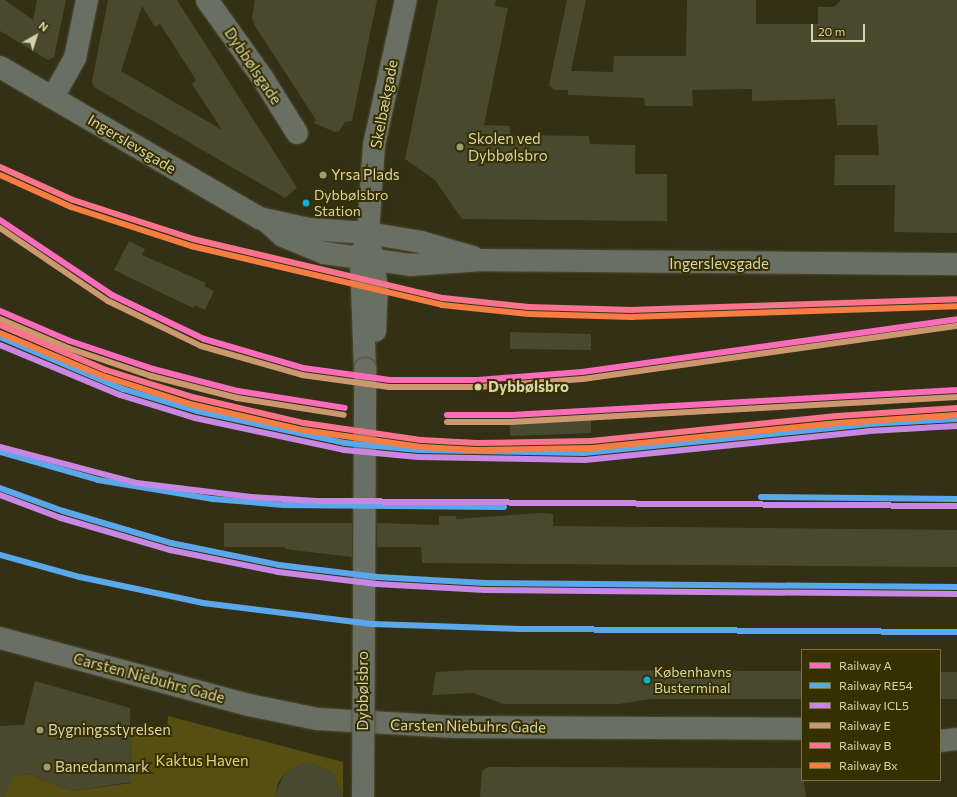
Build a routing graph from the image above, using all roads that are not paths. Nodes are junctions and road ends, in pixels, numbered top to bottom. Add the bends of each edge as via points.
1 (87, 0) edge
2 (207, 0) edge
3 (406, 0) edge
4 (0, 67) edge
5 (53, 97) junction
6 (297, 133) dead end
7 (265, 220) junction
8 (368, 233) junction
9 (367, 259) junction
10 (482, 260) junction
11 (957, 264) edge
12 (0, 638) edge
13 (801, 729) edge
14 (957, 739) edge
15 (941, 741) edge
16 (363, 797) edge

1 - 5 street via 75,58
2 - 6 street, Dybbølsgade via 262,76
3 - 8 street, Skelbækgade via 374,145
4 - 5 street, Ingerslevsgade
5 - 7 street, Ingerslevsgade via 240,209
7 - 8 street, Ingerslevsgade via 309,229
7 - 9 street, Ingerslevsgade via 295,242 324,253
8 - 9 street, Dybbølsbro
8 - 10 street, Ingerslevsgade via 421,242
9 - 10 street, Ingerslevsgade via 425,265
9 - 16 street, Dybbølsbro, bridge
10 - 11 street, Ingerslevsgade
12 - 13 street, Carsten Niebuhrs Gade via 249,705 317,720 456,727
14 - 15 street

